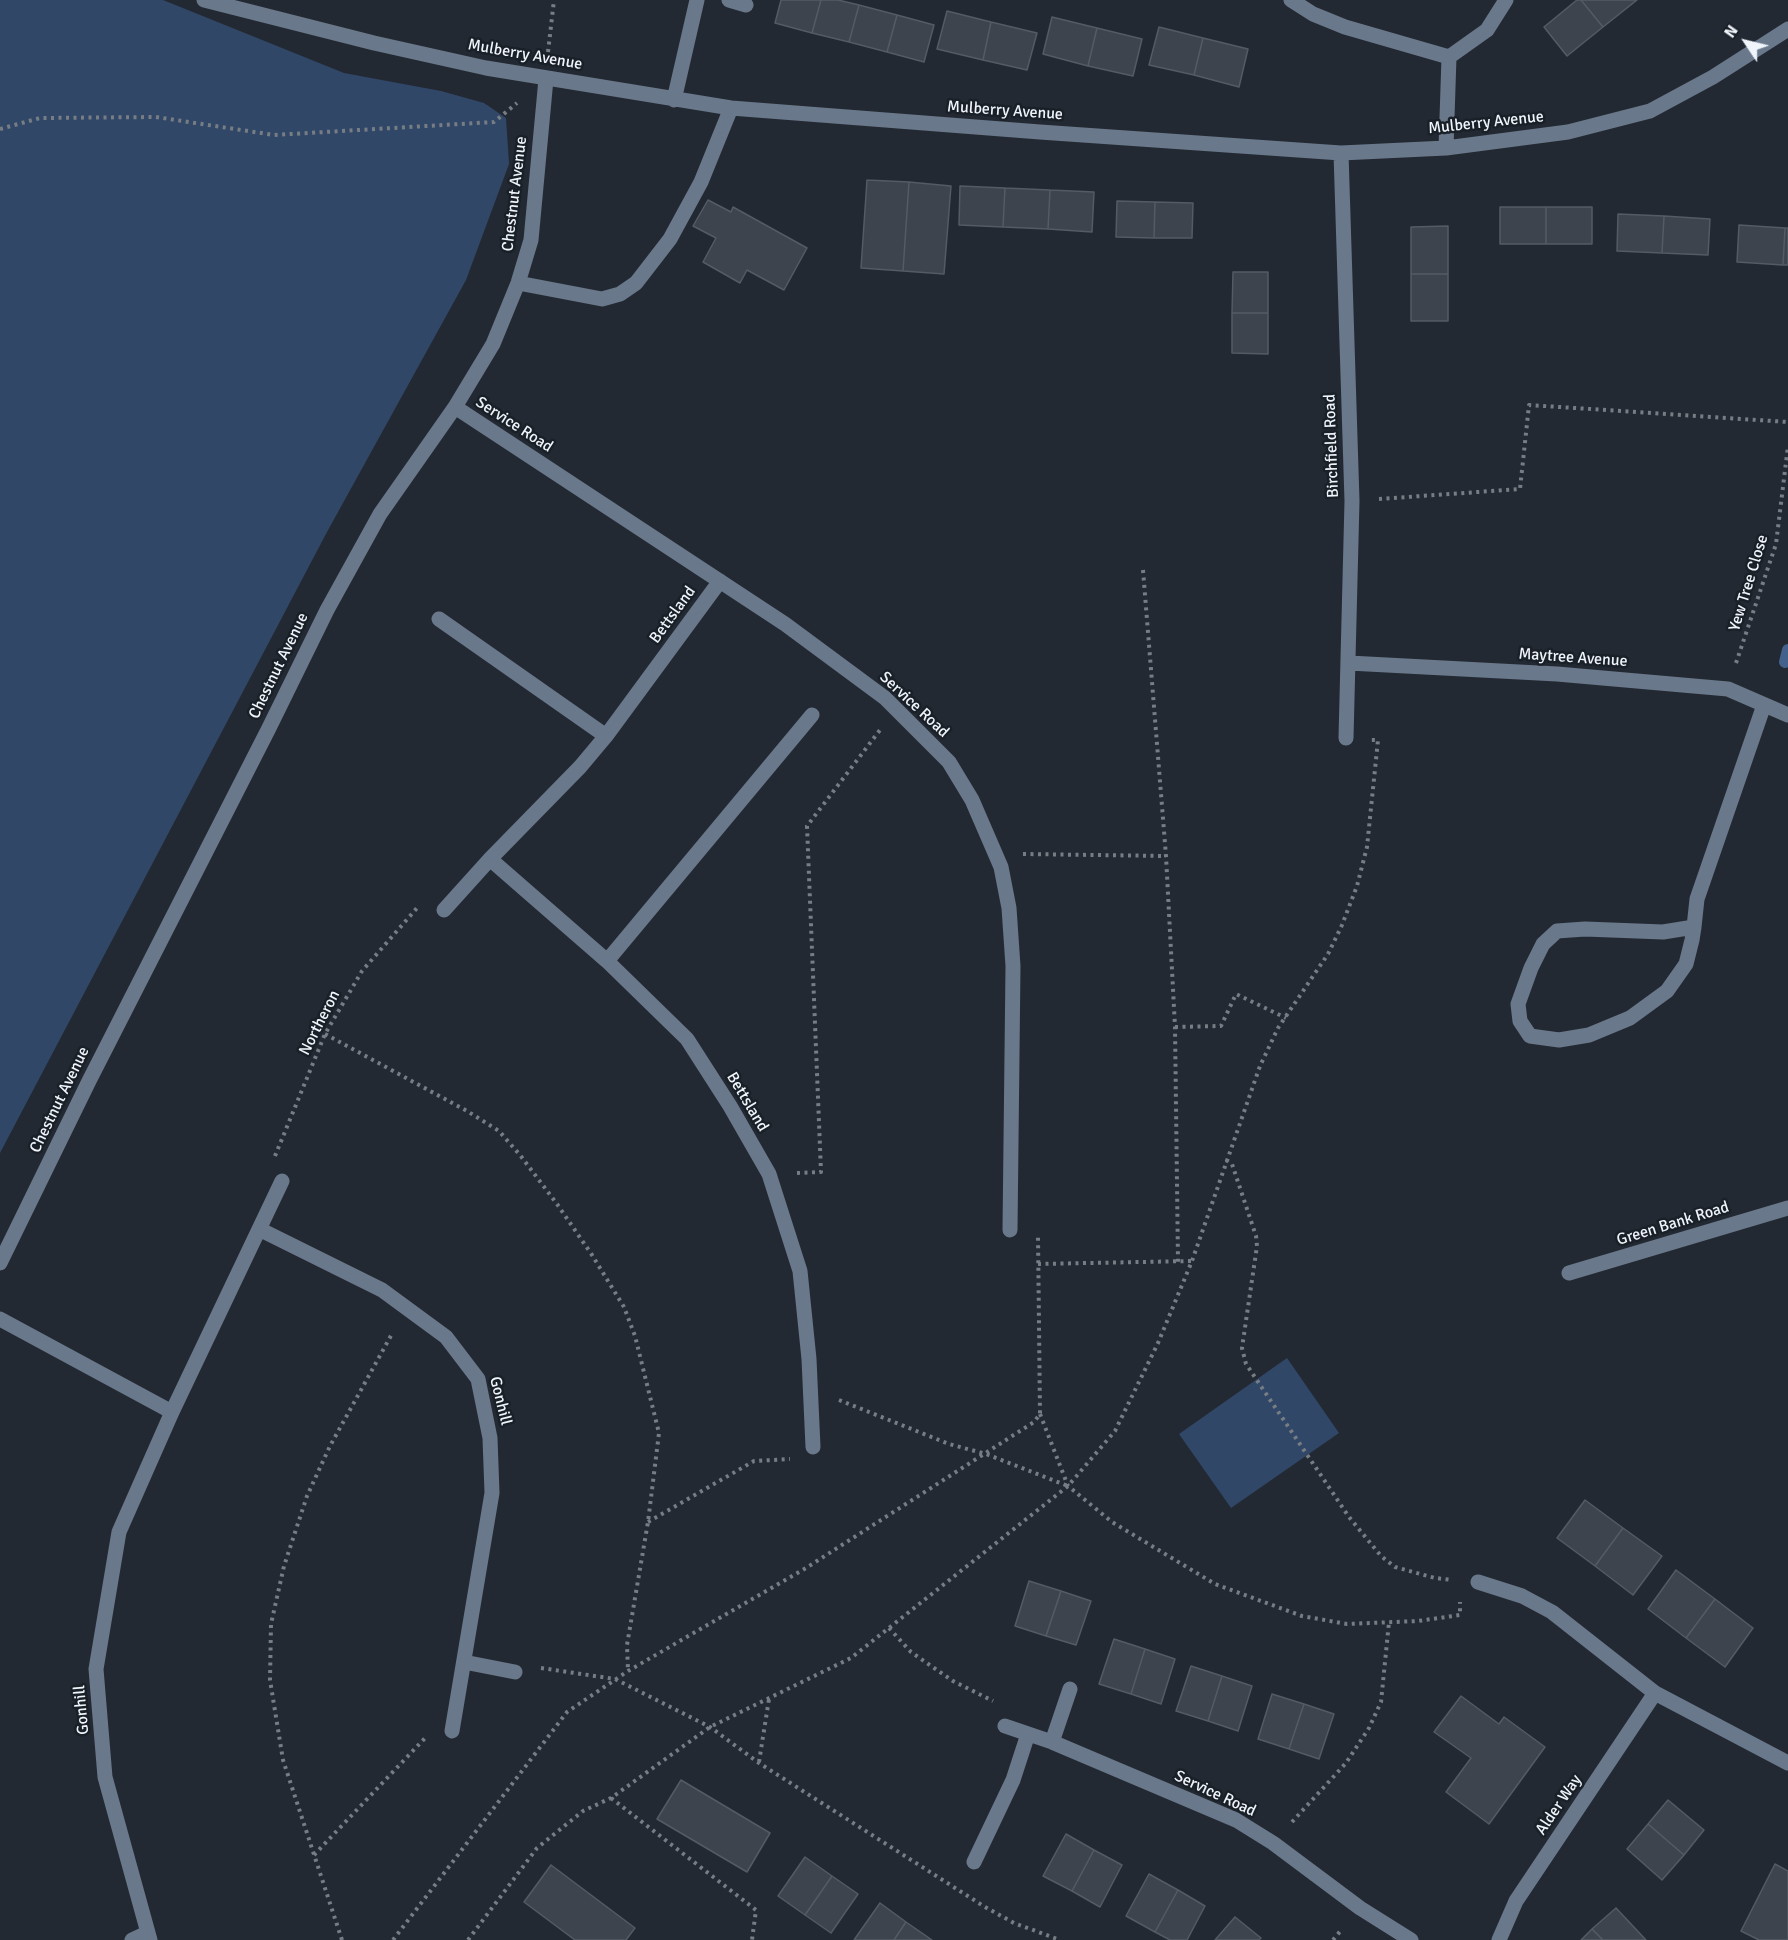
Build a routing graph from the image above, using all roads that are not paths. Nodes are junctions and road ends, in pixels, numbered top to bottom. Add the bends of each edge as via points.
1 (204, 0) edge
2 (698, 0) edge
3 (729, 0) edge
4 (1292, 0) edge
5 (1506, 0) edge
6 (746, 5) dead end
7 (1788, 29) edge
8 (1449, 57) junction
9 (546, 78) junction
10 (674, 100) junction
11 (731, 108) junction
12 (1446, 148) junction
13 (1341, 153) junction
14 (518, 283) junction
15 (455, 407) junction
16 (720, 581) junction
17 (440, 619) dead end
18 (1349, 663) junction
19 (1764, 705) junction
20 (1788, 715) edge
21 (812, 716) dead end
22 (606, 736) junction
23 (1346, 738) road end
24 (490, 859) junction
25 (444, 910) road end
26 (1694, 927) junction
27 (607, 961) junction
28 (282, 1181) road end
29 (1788, 1208) edge
30 (259, 1229) junction
31 (1010, 1230) road end
32 (0, 1263) edge
33 (1569, 1273) dead end
34 (0, 1319) edge
35 (172, 1413) junction
36 (813, 1447) road end
37 (1478, 1581) road end
38 (464, 1662) junction
39 (515, 1672) road end
40 (1070, 1689) dead end
41 (1655, 1694) junction
42 (1005, 1726) road end
43 (452, 1731) road end
44 (1028, 1734) junction
45 (1052, 1742) junction
46 (1788, 1763) edge
47 (974, 1862) dead end
48 (148, 1936) edge
49 (132, 1940) edge
50 (1411, 1940) edge
51 (1498, 1940) edge

1 - 9 street, Mulberry Avenue via 374,43
2 - 10 street
3 - 6 street
4 - 8 street via 1345,27
5 - 8 street via 1487,30
7 - 12 street, Mulberry Avenue via 1650,111 1568,132
8 - 12 street
9 - 10 street, Mulberry Avenue
9 - 14 street, Chestnut Avenue via 531,240
10 - 11 street, Mulberry Avenue
11 - 13 street, Mulberry Avenue
11 - 14 street via 701,182 670,239 636,283 620,294 602,299
12 - 13 street, Mulberry Avenue
13 - 18 street, Birchfield Road via 1352,501
14 - 15 street, Chestnut Avenue via 493,344
15 - 16 street, Service Road
15 - 32 street, Chestnut Avenue via 380,514 327,610
16 - 22 street, Bettsland
16 - 31 street, Service Road via 885,698 950,762 972,800 1001,867 1009,908 1013,966
17 - 22 street
18 - 19 street, Maytree Avenue via 1557,674 1728,689
18 - 23 street, Birchfield Road
19 - 20 street, Maytree Avenue
19 - 26 street via 1697,899
21 - 27 street
22 - 24 street, Bettsland
24 - 25 street, Bettsland
24 - 27 street, Bettsland
26 - 26 street via 1663,932 1557,931 1543,944 1531,968 1518,1004 1520,1021 1530,1036 1559,1040 1589,1035 1630,1018 1667,991 1686,964
27 - 36 street, Bettsland via 687,1039 769,1174 800,1271
28 - 30 street, Gonhill
29 - 33 street, Green Bank Road
30 - 35 street, Gonhill
30 - 38 street, Gonhill via 382,1290 446,1337 478,1379 490,1438 492,1493
34 - 35 street
35 - 48 street, Gonhill via 119,1532 96,1669 105,1777
37 - 41 street via 1522,1596 1552,1612
38 - 39 street
38 - 43 street, Gonhill
40 - 45 street
41 - 46 street
41 - 51 street, Alder Way via 1516,1901
42 - 44 street, Service Road
44 - 45 street, Service Road
44 - 47 street via 1013,1780
45 - 50 street, Service Road via 1236,1820 1359,1908
48 - 49 street

